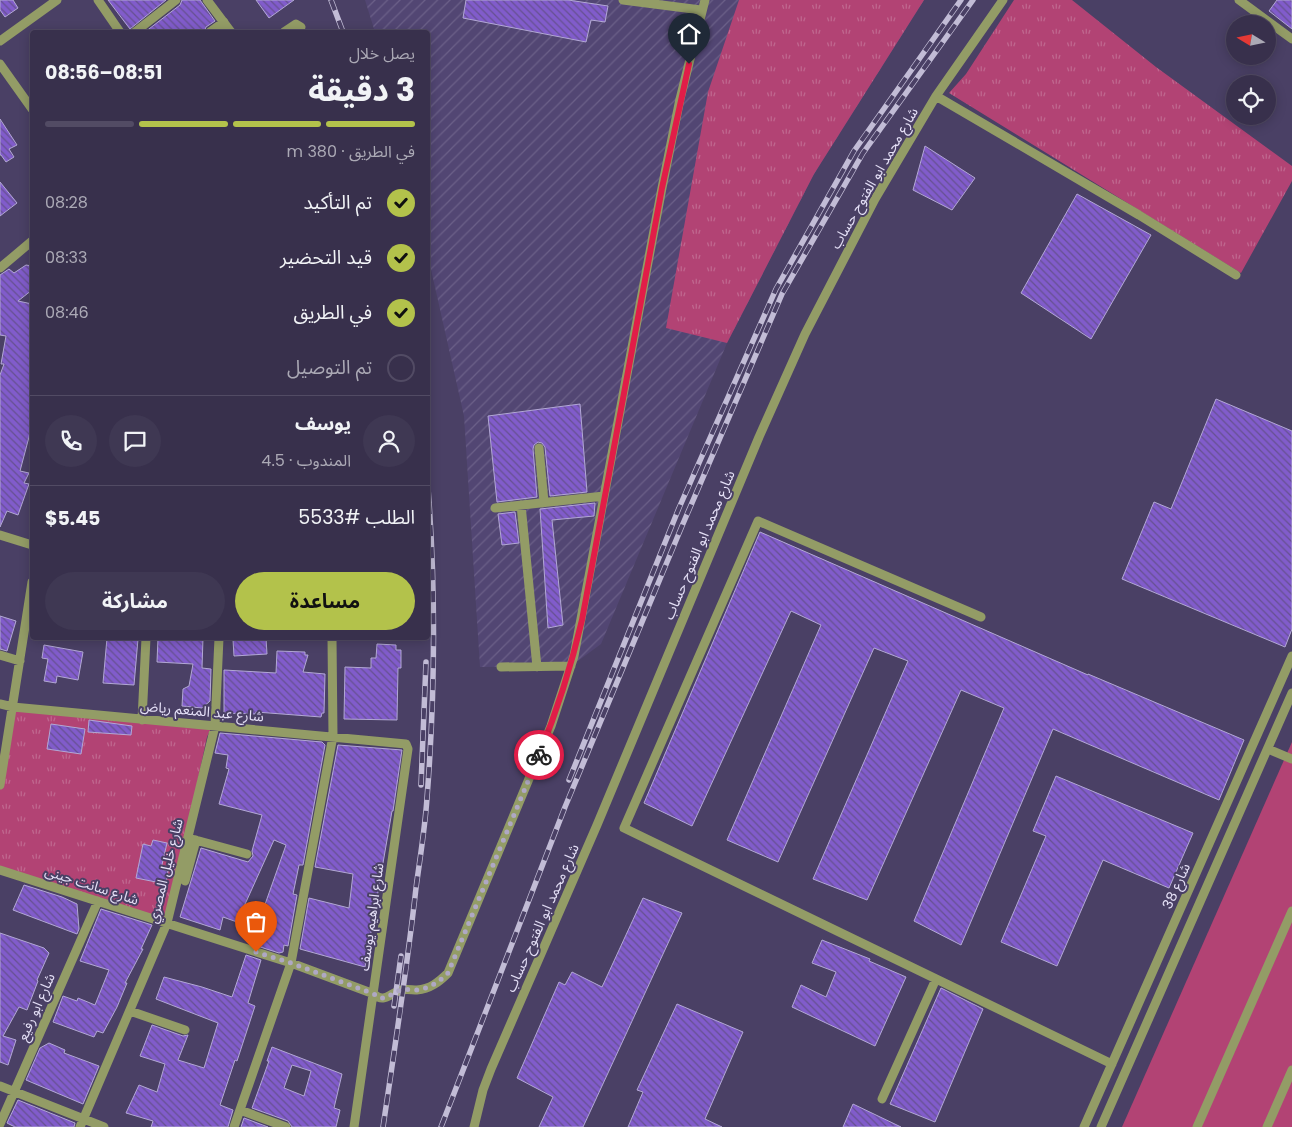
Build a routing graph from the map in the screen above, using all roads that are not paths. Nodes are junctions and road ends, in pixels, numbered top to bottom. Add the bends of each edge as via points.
1 (57, 0) edge
2 (98, 0) edge
3 (176, 0) edge
4 (207, 0) edge
5 (622, 0) edge
6 (705, 0) edge
7 (1003, 0) edge
8 (1239, 0) edge
9 (701, 10) junction
10 (224, 22) junction
11 (301, 27) dead end
12 (119, 30) edge
13 (137, 30) edge
14 (213, 30) edge
15 (230, 30) edge
16 (287, 30) edge
17 (1292, 39) edge
18 (0, 41) edge
19 (0, 64) edge
20 (936, 96) junction
21 (30, 106) edge
22 (30, 243) edge
23 (0, 268) edge
24 (1236, 275) dead end
25 (539, 448) dead end
26 (604, 496) junction
27 (544, 502) junction
28 (521, 506) junction
29 (495, 508) dead end
30 (0, 535) edge
31 (30, 544) edge
32 (30, 595) edge
33 (981, 617) dead end
34 (146, 640) edge
35 (219, 640) edge
36 (332, 640) edge
37 (0, 655) edge
38 (1292, 656) edge
39 (20, 661) junction
40 (571, 666) junction
41 (501, 667) dead end
42 (537, 667) junction
43 (1292, 693) edge
44 (0, 704) edge
45 (13, 707) junction
46 (142, 720) junction
47 (215, 726) junction
48 (333, 736) junction
49 (403, 742) joint
50 (1268, 749) junction
51 (1292, 759) edge
52 (0, 785) edge
53 (192, 839) junction
54 (247, 854) dead end
55 (0, 870) edge
56 (185, 881) dead end
57 (98, 901) junction
58 (1292, 911) edge
59 (167, 923) junction
60 (1174, 923) junction
61 (1188, 930) junction
62 (291, 963) junction
63 (936, 979) junction
64 (374, 994) junction
65 (130, 1011) junction
66 (185, 1030) dead end
67 (1112, 1064) junction
68 (1292, 1070) edge
69 (0, 1086) edge
70 (14, 1092) junction
71 (882, 1099) dead end
72 (240, 1110) junction
73 (81, 1123) edge
74 (0, 1124) edge
75 (104, 1127) edge
76 (234, 1127) edge
77 (286, 1127) edge
78 (354, 1127) edge
79 (474, 1127) edge
80 (1084, 1127) edge
81 (1101, 1127) edge
82 (1197, 1127) edge
83 (1267, 1127) edge

1 - 18 street
2 - 12 street
3 - 13 street
4 - 10 street
5 - 9 street
6 - 9 street
7 - 20 street, شارع محمد ابو الفتوح حساب
8 - 17 street
9 - 26 street via 662,188
10 - 14 street
10 - 15 street
11 - 16 street via 296,24
19 - 21 street
20 - 24 street
20 - 79 street, شارع محمد ابو الفتوح حساب via 875,198 805,334 482,1090
22 - 23 street
25 - 27 street
26 - 27 street
26 - 40 street
27 - 28 street
28 - 29 street
28 - 42 street
30 - 31 street
32 - 39 street
33 - 63 street via 758,521 624,828
34 - 46 street
35 - 47 street, شارع خليل المصري
36 - 48 street
37 - 39 street
38 - 60 street, شارع 38
39 - 45 street
40 - 42 street
40 - 64 street via 551,726 448,973 428,988 404,989 382,999
41 - 42 street
43 - 50 street, شارع 38
44 - 45 street, شارع عبد المنعم رياض
45 - 46 street, شارع عبد المنعم رياض
45 - 52 street
46 - 47 street, شارع عبد المنعم رياض
47 - 48 street, شارع عبد المنعم رياض
47 - 53 street, شارع خليل المصري
48 - 49 street, شارع عبد المنعم رياض
48 - 62 street
49 - 64 street, شارع ابراهيم يوسف via 408,748
50 - 51 street
50 - 61 street, شارع 38
53 - 54 street
53 - 56 street
53 - 59 street, شارع خليل المصري
55 - 57 street, شارع سانت جينى
57 - 59 street, شارع سانت جينى
57 - 70 street, شارع ابو رفيع
58 - 82 street
59 - 62 street, شارع سانت جينى
59 - 65 street, شارع خليل المصري
60 - 61 street
60 - 67 street, شارع 38
61 - 81 street, شارع 38
62 - 64 street, شارع سانت جينى
62 - 72 street
63 - 67 street
63 - 71 street
64 - 78 street, شارع ابراهيم يوسف
65 - 66 street
65 - 73 street, شارع خليل المصري
67 - 80 street, شارع 38
68 - 83 street
69 - 70 street
70 - 73 street
70 - 74 street, شارع ابو رفيع
72 - 76 street
72 - 77 street
73 - 75 street

